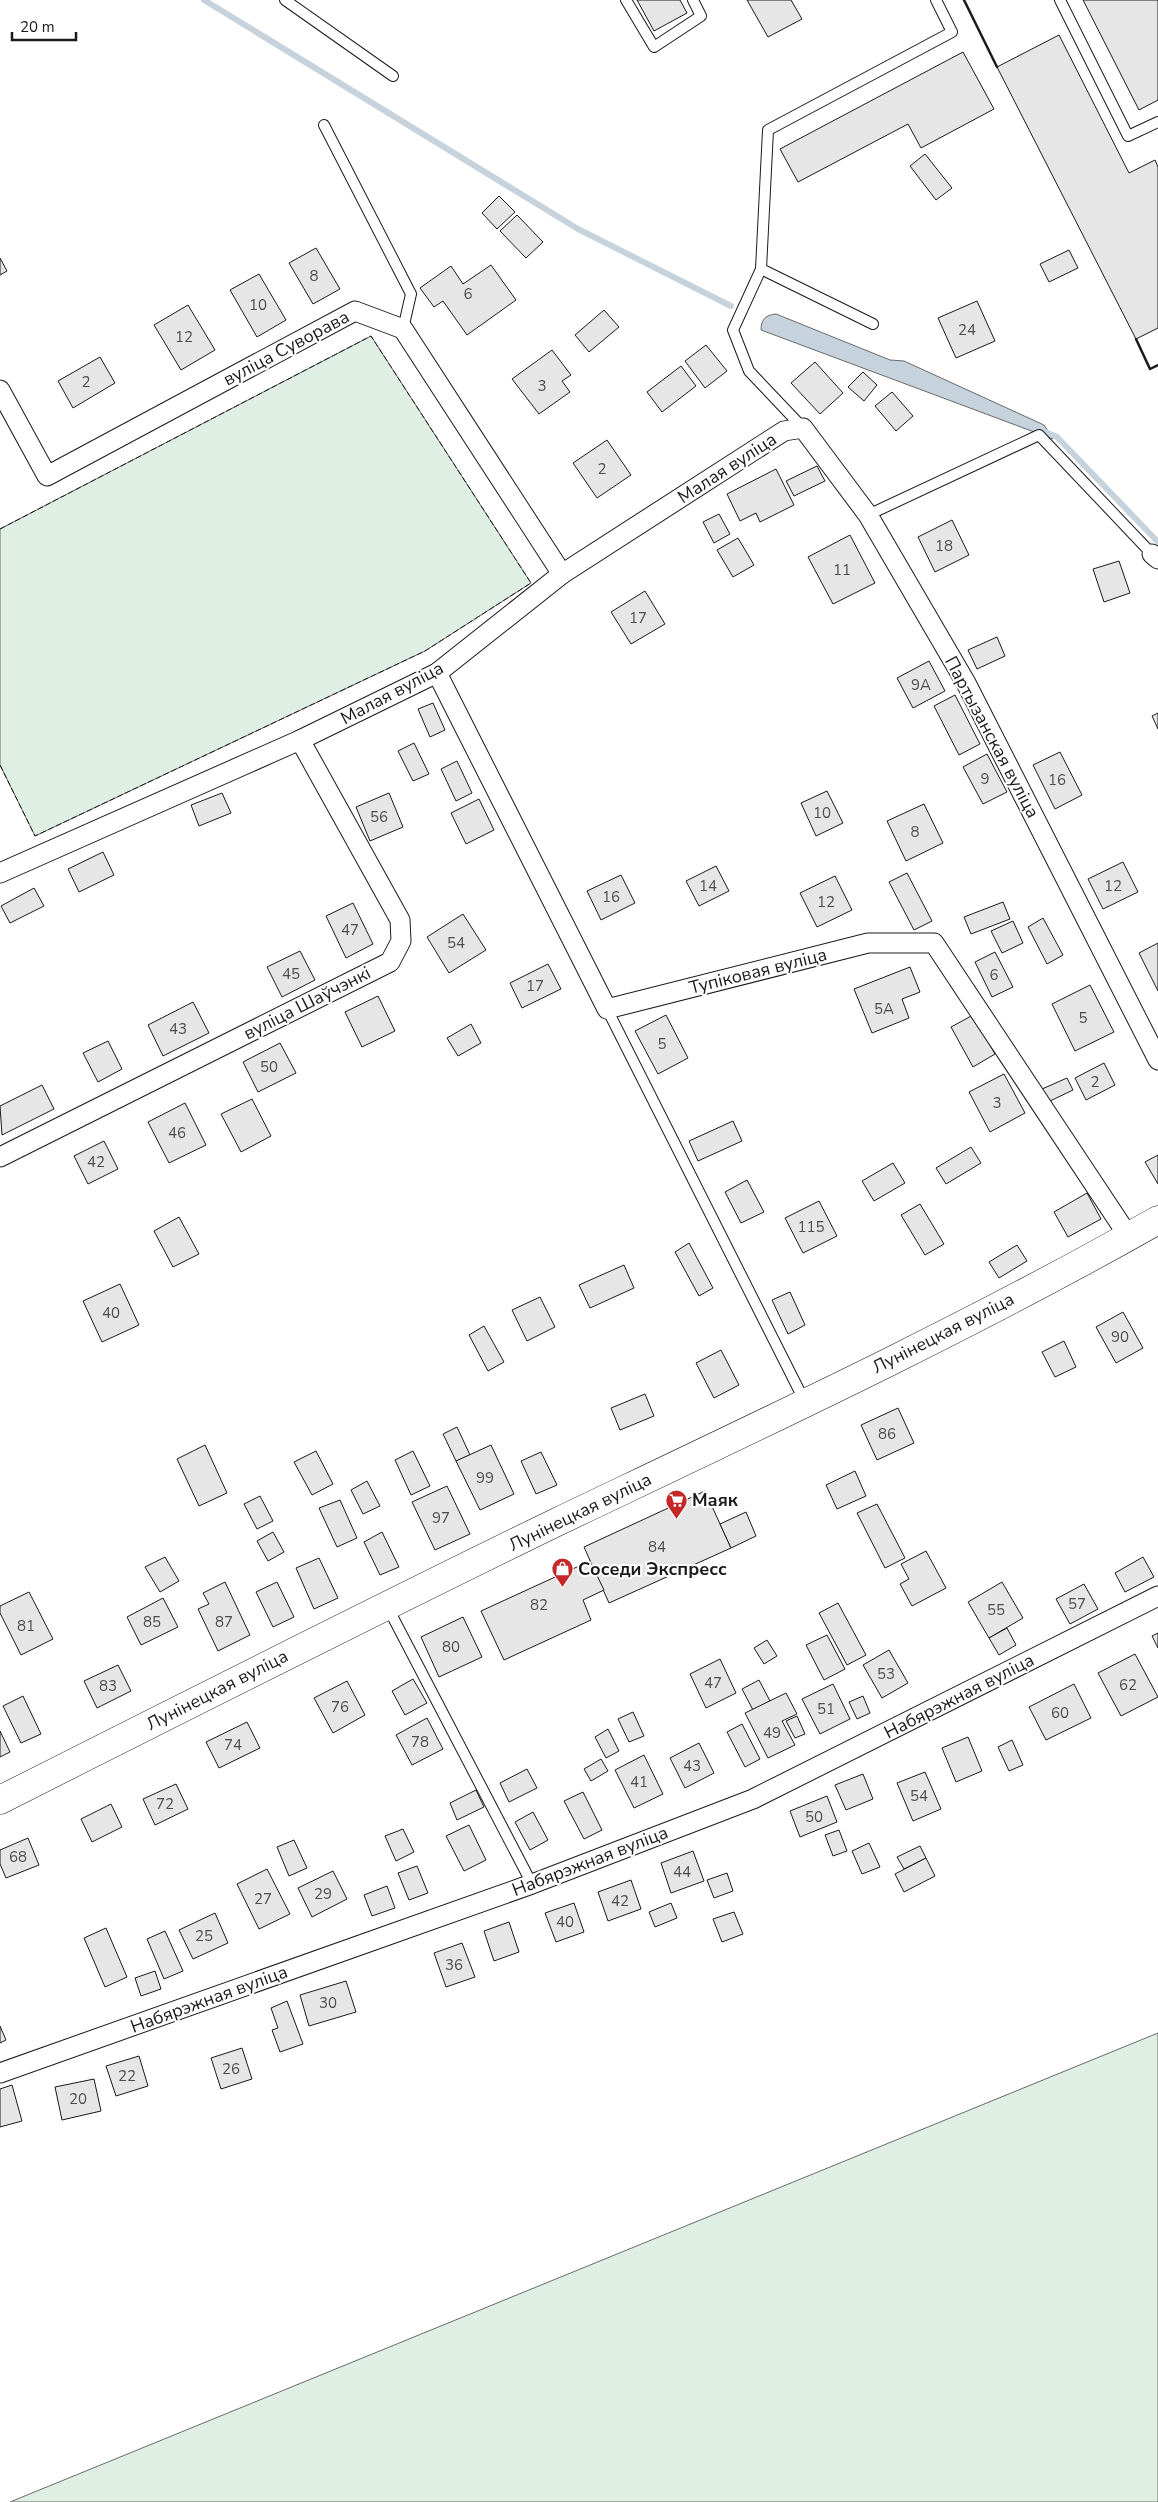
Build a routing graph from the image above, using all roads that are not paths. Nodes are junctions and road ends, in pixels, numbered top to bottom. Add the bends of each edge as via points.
1 (285, 0) edge
2 (626, 0) edge
3 (693, 0) edge
4 (936, 0) edge
5 (1060, 0) edge
6 (393, 76) dead end
7 (1158, 122) edge
8 (324, 125) dead end
9 (761, 269) junction
10 (873, 324) dead end
11 (403, 328) junction
12 (0, 390) edge
13 (803, 428) junction
14 (868, 515) junction
15 (1155, 557) edge
16 (562, 574) junction
17 (438, 673) junction
18 (300, 740) junction
19 (0, 873) edge
20 (608, 1009) junction
21 (1158, 1060) edge
22 (0, 1157) edge
23 (1158, 1220) edge
24 (1129, 1237) junction
25 (805, 1403) junction
26 (1158, 1596) edge
27 (387, 1605) junction
28 (0, 1800) edge
29 (532, 1884) junction
30 (0, 2073) edge

1 - 6 lane
2 - 3 lane via 654,47 701,16
4 - 9 lane via 952,32 768,130
5 - 7 lane via 1128,136
8 - 11 lane via 410,294
9 - 10 lane
9 - 13 lane via 733,330 749,371
11 - 12 street, вуліца Суворава via 355,311 47,476
11 - 16 street
13 - 14 street, Партызанская вуліца
13 - 16 street, Малая вуліца via 784,431
14 - 15 lane via 1040,436
14 - 21 street, Партызанская вуліца via 966,683
16 - 17 street, Малая вуліца
17 - 18 street, Малая вуліца
17 - 20 street
18 - 19 street, Малая вуліца
18 - 22 street, вуліца Шаўчэнкі via 400,920 401,941 390,962
20 - 24 street, Тупіковая вуліца via 868,943 934,943
20 - 25 lane
23 - 24 main road, Лунінецкая вуліца
24 - 25 main road, Лунінецкая вуліца
25 - 27 main road, Лунінецкая вуліца
26 - 29 street, Набярэжная вуліца via 753,1799
27 - 28 main road, Лунінецкая вуліца
27 - 29 lane
29 - 30 street, Набярэжная вуліца

